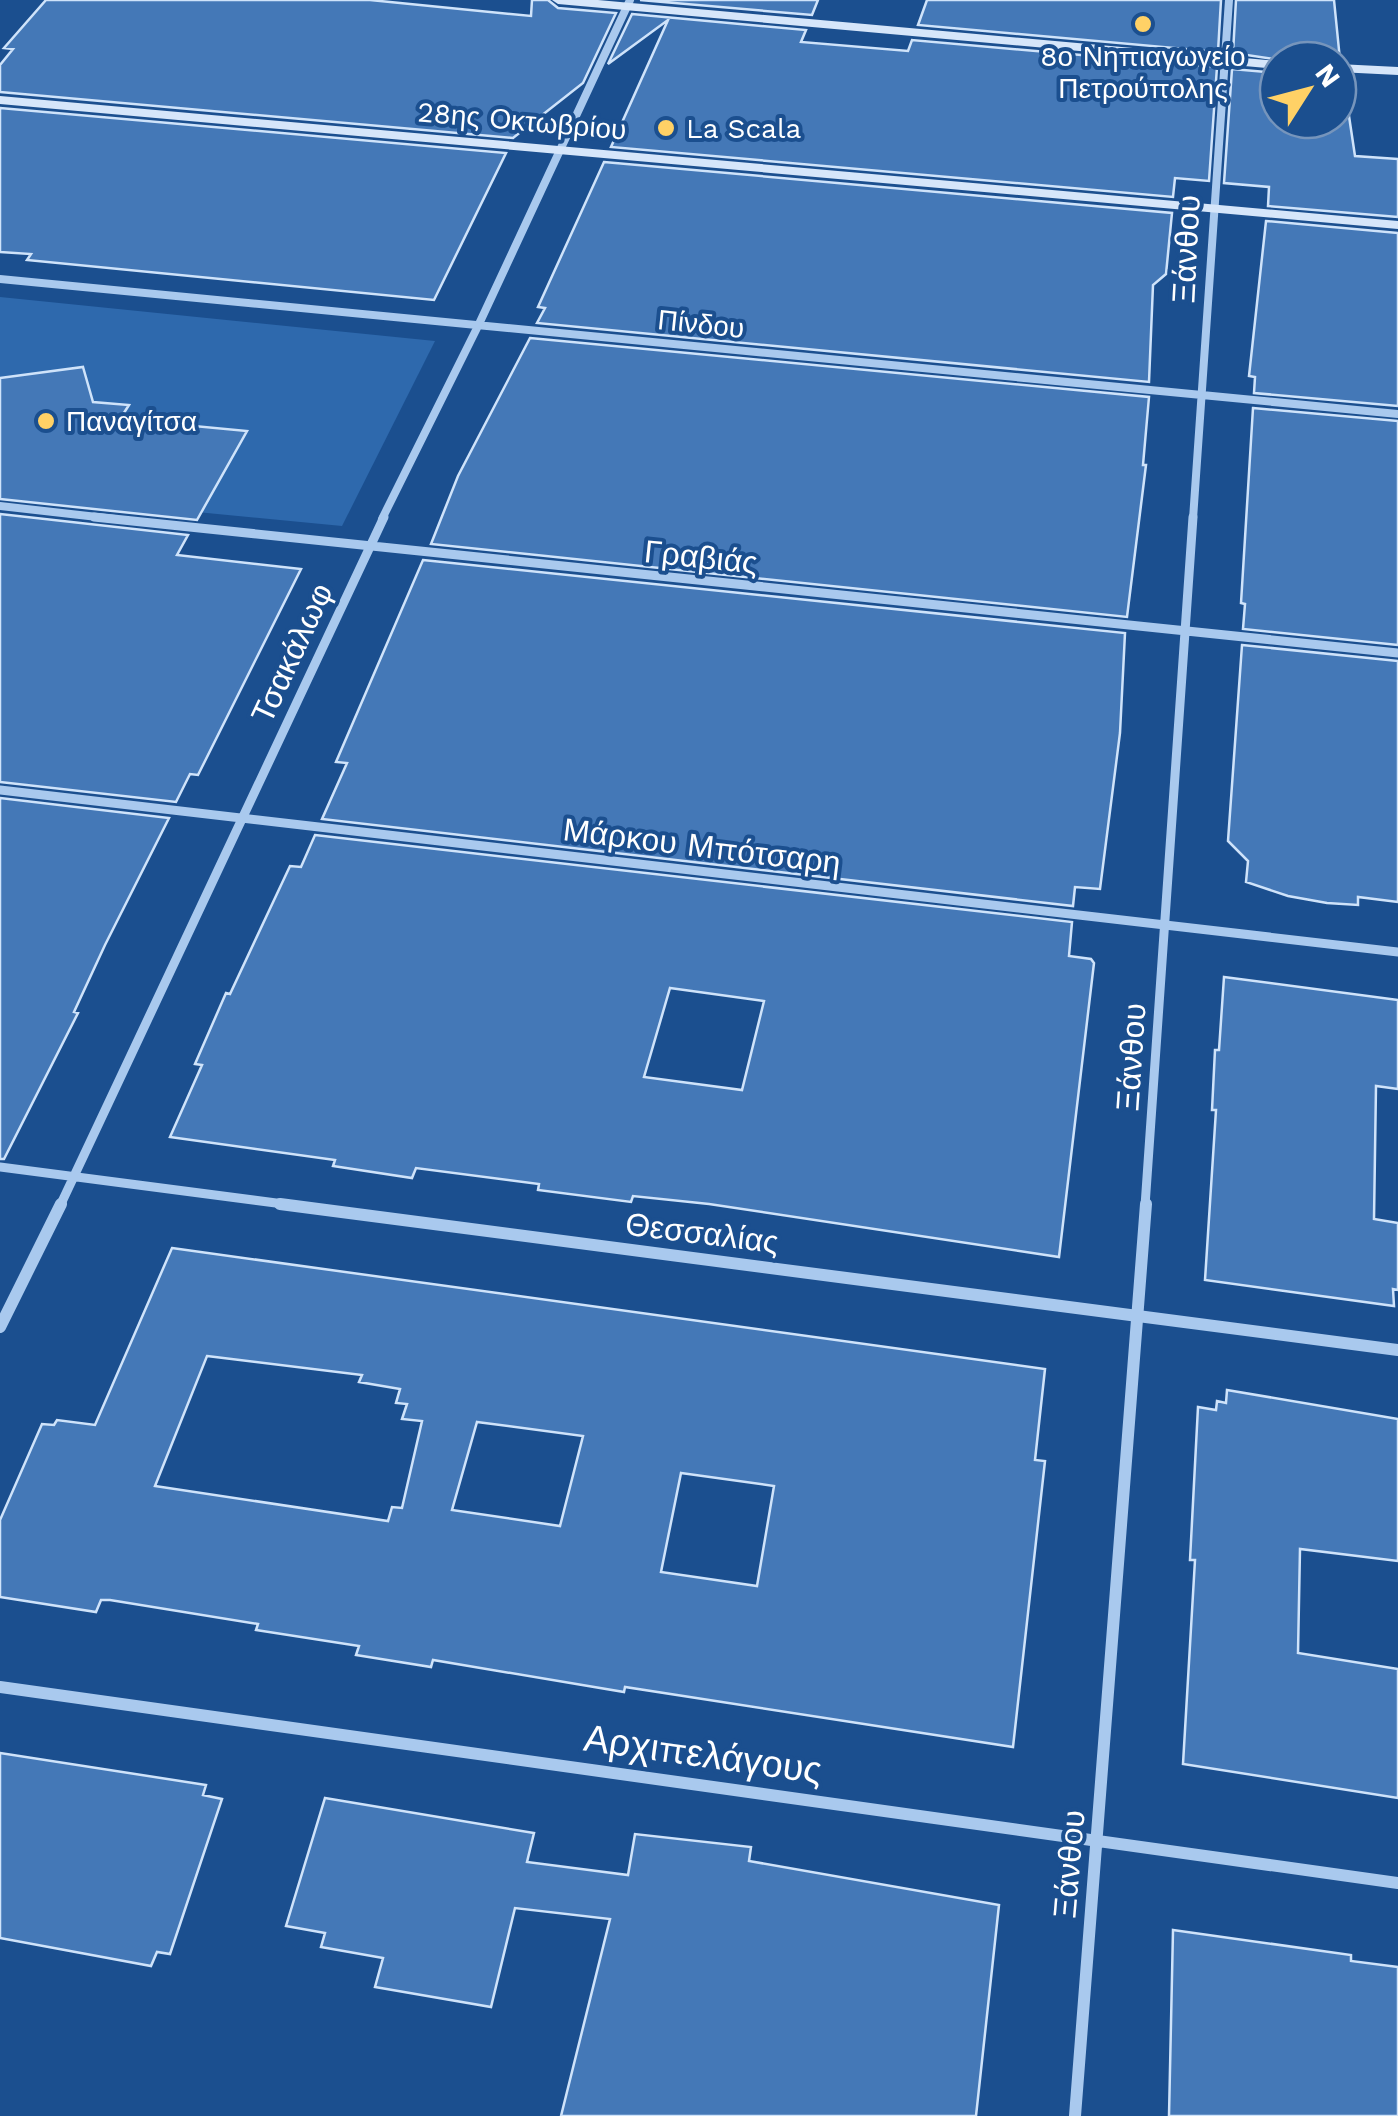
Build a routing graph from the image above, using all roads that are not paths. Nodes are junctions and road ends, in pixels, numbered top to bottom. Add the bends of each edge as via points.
1 (558, 0) edge
2 (1230, 0) edge
3 (629, 3) edge
4 (1224, 62) junction
5 (1258, 64) edge
6 (1358, 69) edge
7 (1398, 71) edge
8 (0, 100) edge
9 (561, 149) junction
10 (1214, 210) junction
11 (1398, 226) edge
12 (0, 279) edge
13 (479, 324) junction
14 (1203, 396) junction
15 (1398, 414) edge
16 (0, 506) edge
17 (368, 548) junction
18 (1186, 632) junction
19 (1398, 653) edge
20 (0, 790) edge
21 (242, 818) junction
22 (1166, 924) junction
23 (1398, 952) edge
24 (0, 1168) edge
25 (74, 1178) junction
26 (1138, 1314) junction
27 (0, 1327) edge
28 (1398, 1350) edge
29 (0, 1687) edge
30 (1096, 1838) junction
31 (1398, 1883) edge
32 (1074, 2116) edge

1 - 3 street
2 - 4 street, Ξάνθου
3 - 4 street
3 - 9 street, Τσακάλωφ
4 - 5 street
4 - 10 street, Ξάνθου
6 - 7 street
8 - 9 street, 28ης Οκτωβρίου
9 - 10 street, 28ης Οκτωβρίου
9 - 13 street, Τσακάλωφ
10 - 11 street, 28ης Οκτωβρίου
10 - 14 street, Ξάνθου
12 - 13 street, Πίνδου
13 - 14 street, Πίνδου
13 - 17 street, Τσακάλωφ
14 - 15 street, Πίνδου
14 - 18 street, Ξάνθου
16 - 17 street, Γραβιάς
17 - 18 street, Γραβιάς
17 - 21 street, Τσακάλωφ
18 - 19 street, Γραβιάς
18 - 22 street, Ξάνθου
20 - 21 street, Μάρκου Μπότσαρη
21 - 22 street, Μάρκου Μπότσαρη
21 - 25 street, Τσακάλωφ
22 - 23 street, Μάρκου Μπότσαρη
22 - 26 street, Ξάνθου
24 - 25 street, Θεσσαλίας
25 - 26 street, Θεσσαλίας
25 - 27 street, Τσακάλωφ
26 - 28 street, Θεσσαλίας
26 - 30 street, Ξάνθου
29 - 30 street, Αρχιπελάγους
30 - 31 street, Αρχιπελάγους
30 - 32 street, Ξάνθου

